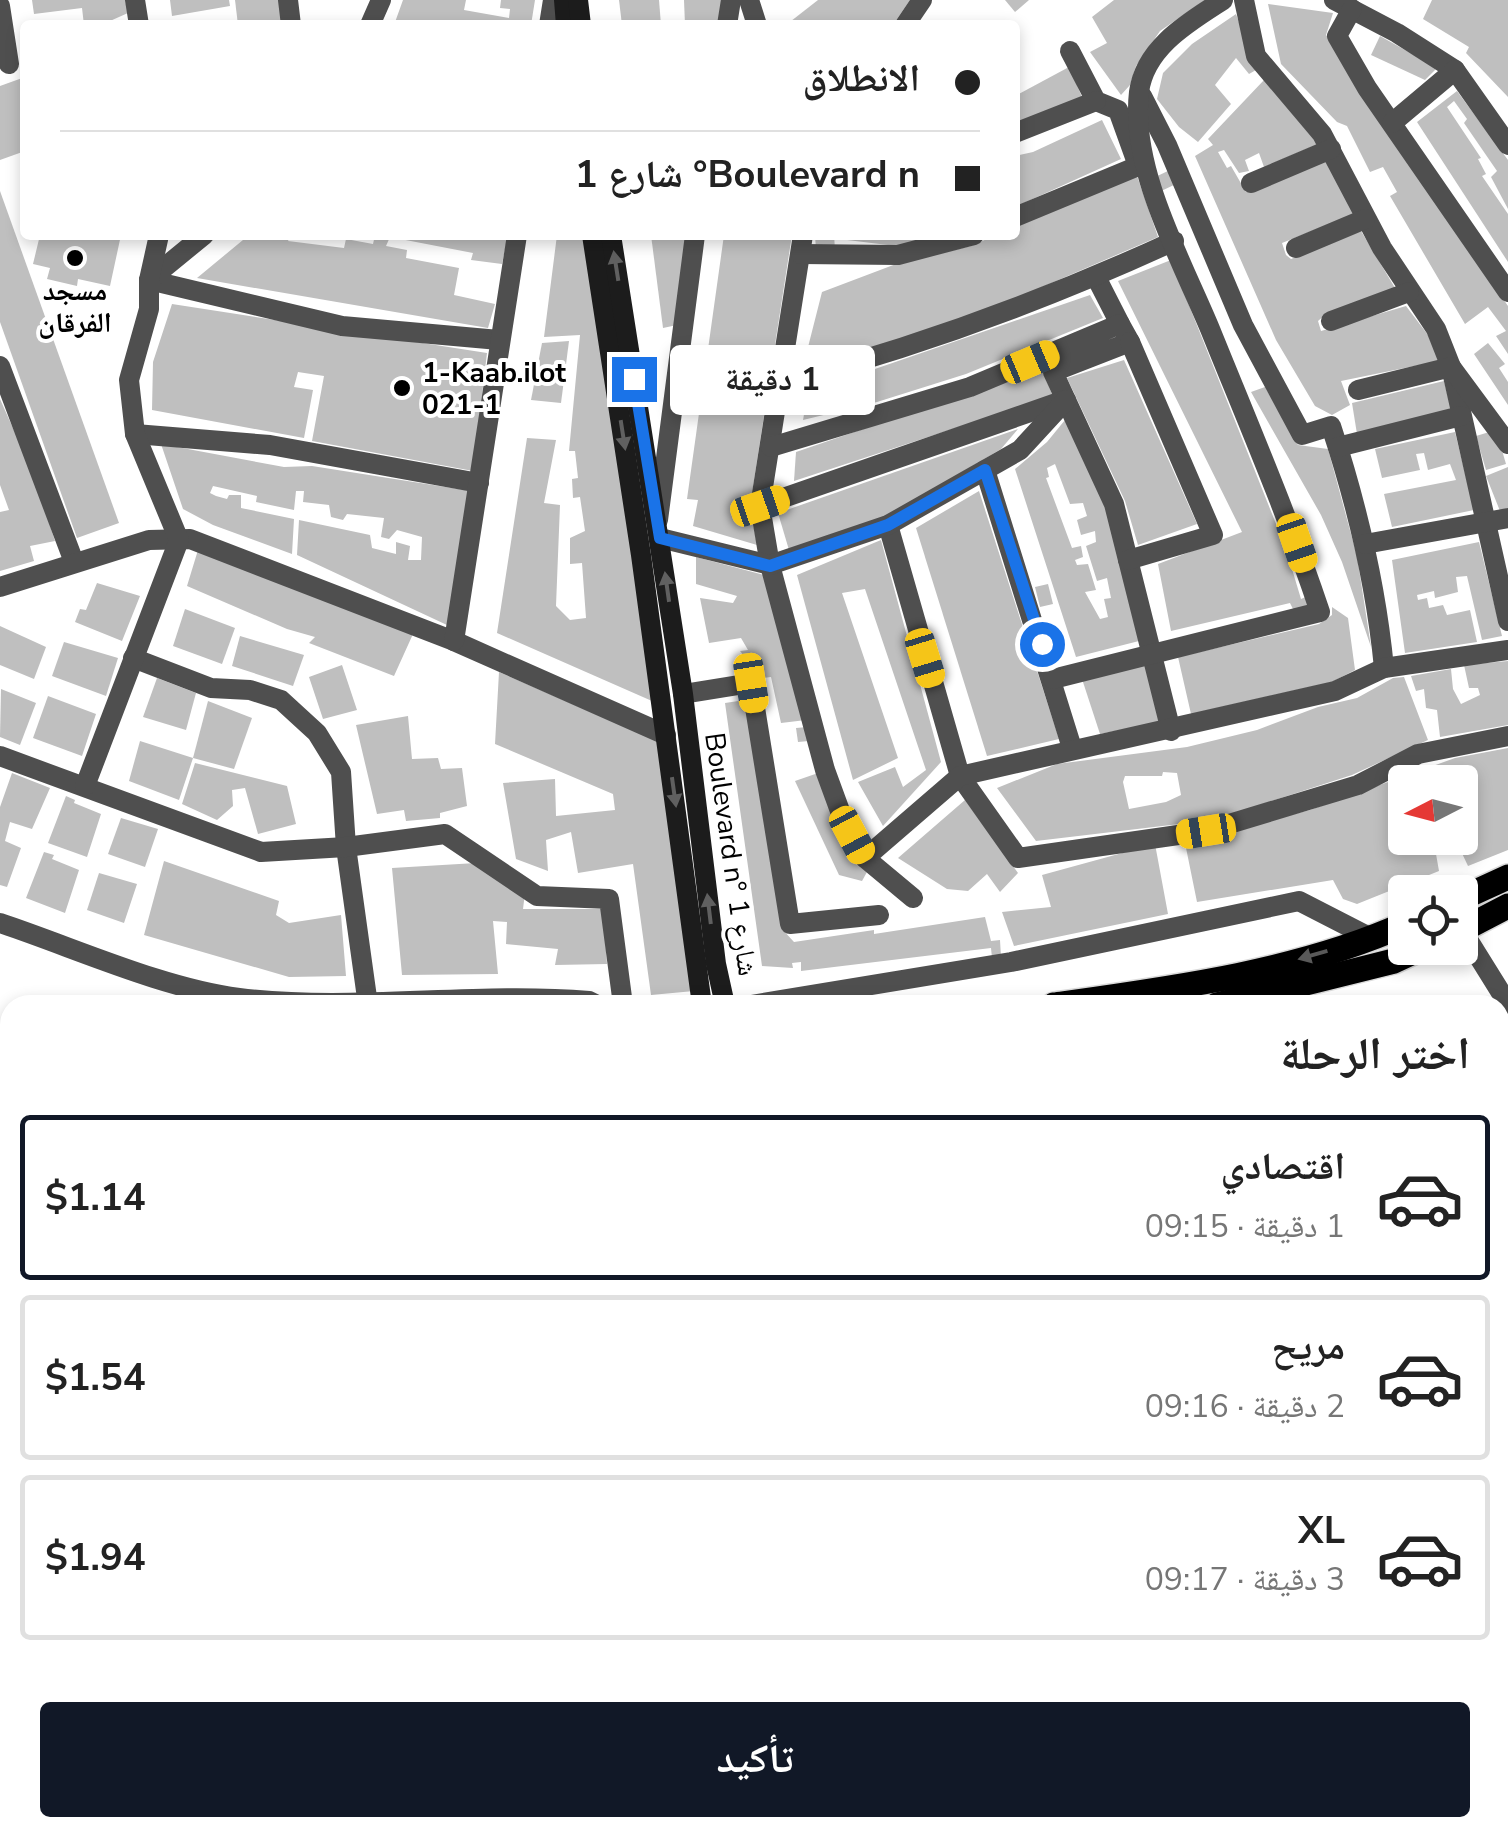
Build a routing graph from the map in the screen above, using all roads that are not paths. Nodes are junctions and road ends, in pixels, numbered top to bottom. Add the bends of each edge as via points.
1 (1223, 0) edge
2 (1244, 0) edge
3 (1343, 4) edge
4 (0, 6) edge
5 (1070, 51) dead end
6 (11, 63) edge
7 (1455, 70) junction
8 (1139, 90) junction
9 (1096, 101) junction
10 (1392, 123) junction
11 (1020, 131) edge
12 (1508, 145) edge
13 (1331, 150) junction
14 (1140, 164) junction
15 (1251, 183) dead end
16 (1020, 216) edge
17 (1365, 219) junction
18 (158, 240) edge
19 (198, 240) edge
20 (516, 240) edge
21 (593, 240) edge
22 (612, 240) edge
23 (695, 240) edge
24 (955, 240) edge
25 (1174, 241) junction
26 (802, 244) edge
27 (1296, 248) dead end
28 (1096, 277) junction
29 (149, 280) junction
30 (1409, 292) junction
31 (1508, 292) edge
32 (1331, 321) dead end
33 (1125, 333) junction
34 (500, 340) junction
35 (0, 366) edge
36 (1451, 367) junction
37 (782, 383) junction
38 (1358, 390) dead end
39 (1066, 400) junction
40 (1461, 416) junction
41 (135, 434) junction
42 (1508, 444) edge
43 (771, 447) junction
44 (1338, 447) junction
45 (985, 470) junction
46 (479, 483) junction
47 (760, 506) junction
48 (1508, 518) edge
49 (1486, 524) junction
50 (888, 525) junction
51 (659, 530) junction
52 (179, 540) junction
53 (1366, 544) junction
54 (1128, 560) junction
55 (74, 562) junction
56 (770, 566) junction
57 (0, 587) edge
58 (1508, 622) edge
59 (454, 640) junction
60 (1508, 650) edge
61 (1152, 654) junction
62 (133, 658) junction
63 (1384, 668) junction
64 (1053, 679) junction
65 (682, 694) junction
66 (1171, 731) junction
67 (666, 735) junction
68 (1508, 736) edge
69 (1072, 748) junction
70 (0, 756) edge
71 (960, 776) junction
72 (85, 786) junction
73 (346, 847) junction
74 (865, 858) junction
75 (1508, 877) edge
76 (1478, 891) edge
77 (914, 898) dead end
78 (1508, 906) edge
79 (880, 915) dead end
80 (1478, 921) edge
81 (0, 922) edge
82 (1388, 931) edge
83 (1373, 938) junction
84 (1478, 957) edge
85 (1388, 962) edge
86 (224, 995) edge
87 (367, 995) edge
88 (623, 995) edge
89 (701, 995) edge
90 (724, 995) edge
91 (811, 995) edge
92 (1110, 995) edge
93 (1256, 995) edge
94 (1502, 995) edge

1 - 8 street via 1152,56
2 - 13 street via 1256,56
3 - 7 street
3 - 10 street via 1337,36
4 - 6 street
5 - 9 street
7 - 10 street
7 - 12 street
8 - 14 street
8 - 44 street via 1243,325 1302,435 1331,426
9 - 11 street
9 - 14 street via 1118,110
10 - 31 street
13 - 15 street
13 - 17 street
14 - 16 street
14 - 25 street
17 - 27 street
17 - 30 street
18 - 29 street
19 - 29 street
20 - 34 street
21 -> 67 main road, Boulevard n° شارع 1
51 -> 22 main road, Boulevard n° شارع 1
23 - 51 street
24 - 26 street via 898,255
25 - 28 street
25 - 61 street via 1320,612
26 - 37 street
28 - 33 street
28 - 37 street via 975,326
29 - 34 street via 342,326
29 - 41 street via 149,308 129,380
30 - 32 street
30 - 36 street via 1436,329
33 - 39 street via 1054,372
33 - 43 street
33 - 54 street via 1214,535
34 - 46 street
35 - 55 street
36 - 38 street
36 - 40 street
36 - 42 street
37 - 43 street
39 - 45 street via 1020,450
39 - 47 street
39 - 54 street via 1114,504
40 - 44 street
40 - 49 street
41 - 46 street via 270,445
41 - 52 street
43 - 47 street
44 - 53 street
45 - 50 street
45 - 64 street
46 - 59 street
47 - 56 street
48 - 49 street
49 - 53 street
49 - 58 street
50 - 56 street
50 - 71 street
51 - 56 street
65 -> 51 main road, Boulevard n° شارع 1
52 - 55 street via 149,540
52 - 59 street
52 - 62 street
53 - 63 street
54 - 61 street
55 - 57 street
56 - 74 street via 825,770
59 - 67 street
60 - 63 street
61 - 64 street
61 - 66 street
62 - 72 street
62 - 73 street via 211,688 281,700 317,732 341,772
63 - 66 street via 1335,692
64 - 69 street
65 - 79 street via 751,683 790,924
90 -> 65 main road, Boulevard n° شارع 1
66 - 69 street
67 -> 89 main road, Boulevard n° شارع 1
68 - 71 street via 1418,754 1358,785 1206,831 1018,858
69 - 71 street
70 - 72 street
71 - 74 street
72 - 73 street via 261,852
73 - 87 street
73 - 88 street via 445,834 536,896 609,899
74 - 77 street
75 - 76 main road
78 - 80 main road
81 - 86 street
82 - 83 main road
83 - 91 street via 1298,901 1011,962
83 -> 92 main road via 1273,966
84 - 94 street
85 - 93 main road

